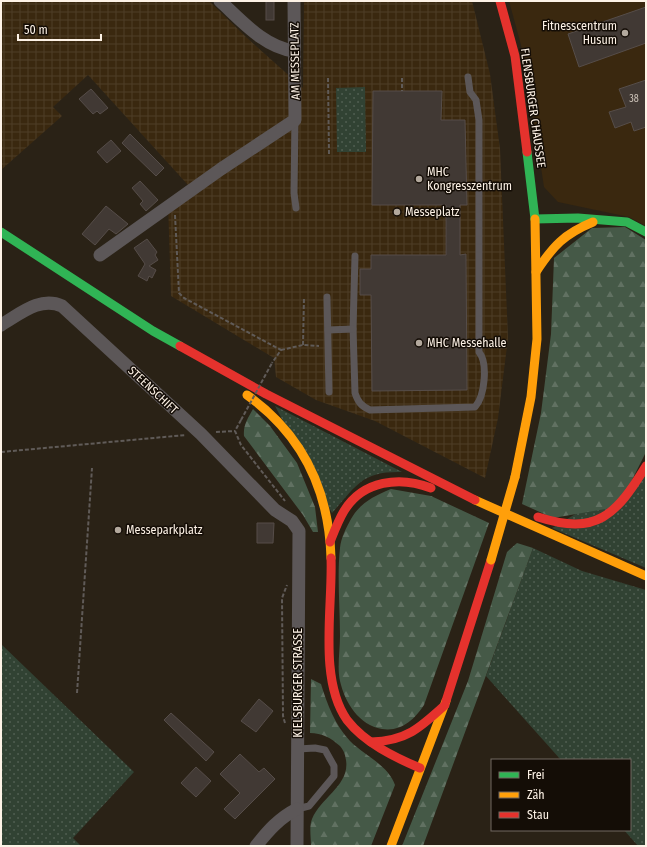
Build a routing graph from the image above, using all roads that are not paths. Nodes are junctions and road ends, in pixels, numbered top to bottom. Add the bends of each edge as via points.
1 (220, 1) edge
2 (294, 1) edge
3 (500, 1) edge
4 (294, 51) junction
5 (468, 78) dead end
6 (295, 120) junction
7 (296, 208) dead end
8 (535, 219) junction
9 (600, 220) junction
10 (1, 232) edge
11 (646, 232) edge
12 (100, 255) dead end
13 (355, 256) dead end
14 (536, 272) junction
15 (327, 298) dead end
16 (1, 325) edge
17 (353, 329) junction
18 (328, 330) junction
19 (152, 331) junction
20 (329, 392) dead end
21 (646, 466) edge
22 (471, 498) junction
23 (490, 507) junction
24 (292, 521) joint
25 (330, 542) junction
26 (646, 576) edge
27 (445, 705) junction
28 (371, 742) junction
29 (298, 749) junction
30 (420, 768) junction
31 (297, 809) junction
32 (256, 846) edge
33 (298, 846) edge
34 (391, 846) edge

1 - 4 street via 266,41
2 - 4 street, AM MESSEPLATZ
3 - 8 main road, FLENSBURGER CHAUSSEE via 515,56
4 - 6 street, AM MESSEPLATZ
5 - 17 lane via 470,92 476,100 479,120 479,352 484,358 480,401 475,407 469,408 370,410 362,407 355,393
6 - 7 lane
6 - 12 street
8 - 9 main road
8 - 14 main road, FLENSBURGER CHAUSSEE
9 - 11 main road via 627,222
9 - 14 main road via 572,229 562,237 549,251
10 - 19 main road
13 - 17 lane
14 - 27 main road, FLENSBURGER CHAUSSEE, bridge via 537,339 531,397 516,477
15 - 18 lane
16 - 24 street, STEENSCHIFT via 37,304 50,302 62,306 200,434 275,510
17 - 18 lane
18 - 20 lane
19 - 22 main road via 266,394
19 - 25 main road via 165,345 236,388 265,408 282,424 310,465 319,487
21 - 22 main road via 630,494 614,512 590,525 554,524 489,497
22 - 23 main road
23 - 25 main road via 478,509 412,481 387,482 370,487 356,496 336,525
23 - 26 main road
24 - 29 street, KIELSBURGER STRASSE via 299,531
25 - 28 main road via 330,672 341,710 355,729
27 - 28 main road via 412,734 385,742
27 - 30 main road, FLENSBURGER CHAUSSEE
28 - 30 main road via 399,760
29 - 31 street, KIELSBURGER STRASSE
29 - 31 lane via 325,750 334,766 334,776 309,806
30 - 34 main road, FLENSBURGER CHAUSSEE
31 - 32 street via 274,824
31 - 33 street, KIELSBURGER STRASSE

